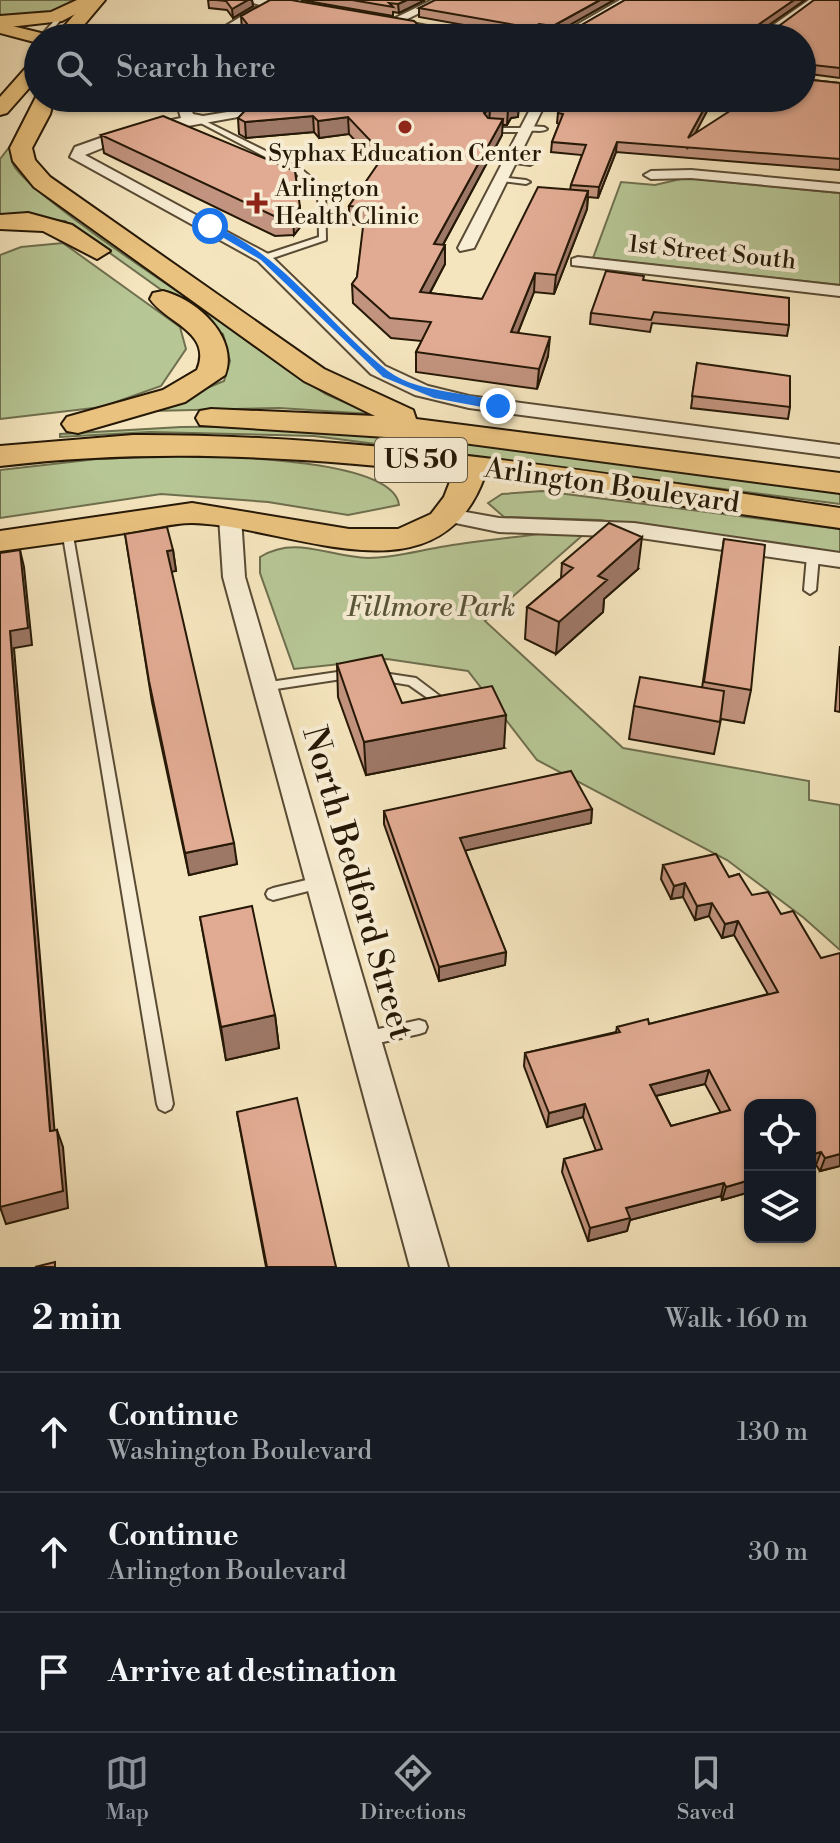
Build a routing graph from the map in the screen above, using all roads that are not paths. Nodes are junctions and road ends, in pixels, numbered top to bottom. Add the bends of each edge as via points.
1 (95, 0) edge
2 (250, 0) edge
3 (628, 0) edge
4 (816, 0) edge
5 (433, 1) edge
6 (276, 2) edge
7 (316, 9) edge
8 (112, 12) dead end
9 (63, 14) junction
10 (364, 17) edge
11 (391, 23) junction
12 (54, 24) edge
13 (75, 24) edge
14 (105, 24) edge
15 (246, 24) edge
16 (397, 24) edge
17 (585, 24) edge
18 (781, 24) edge
19 (0, 25) edge
20 (24, 33) edge
21 (24, 94) edge
22 (24, 107) edge
23 (0, 109) edge
24 (40, 112) edge
25 (183, 112) edge
26 (195, 112) edge
27 (213, 112) edge
28 (228, 112) edge
29 (535, 112) edge
30 (220, 113) junction
31 (526, 129) junction
32 (544, 129) dead end
33 (489, 130) edge
34 (230, 136) junction
35 (0, 146) edge
36 (510, 161) junction
37 (530, 163) dead end
38 (651, 175) dead end
39 (501, 179) junction
40 (526, 182) dead end
41 (840, 188) edge
42 (0, 222) edge
43 (466, 248) dead end
44 (264, 258) junction
45 (578, 262) dead end
46 (840, 291) edge
47 (78, 424) junction
48 (443, 431) junction
49 (0, 433) edge
50 (840, 451) edge
51 (0, 456) edge
52 (472, 467) junction
53 (840, 483) edge
54 (449, 515) junction
55 (230, 517) junction
56 (840, 518) edge
57 (67, 530) junction
58 (0, 541) edge
59 (813, 556) junction
60 (840, 560) edge
61 (810, 590) dead end
62 (263, 687) junction
63 (443, 703) edge
64 (319, 883) junction
65 (273, 894) dead end
66 (419, 1027) dead end
67 (365, 1039) junction
68 (165, 1104) dead end
69 (429, 1267) edge

1 - 9 highway
1 - 13 highway
2 - 6 street
3 - 17 street
4 - 18 street
5 - 11 street
6 - 7 street
6 - 15 street
8 - 14 highway
9 - 12 lane
9 - 19 highway
10 - 11 street
11 - 16 street
19 - 20 highway
21 - 23 highway
22 - 35 highway
24 - 48 highway via 21,148 24,161 42,182 314,375 391,413
25 - 44 street via 83,147 77,157
26 - 34 lane
27 - 30 street
28 - 30 street
29 - 31 street
30 - 34 lane
31 - 32 lane
31 - 33 lane
31 - 36 street
34 - 44 lane via 305,175 324,196 323,238
36 - 37 lane
36 - 39 street
38 - 41 street
39 - 40 lane
39 - 43 street
42 - 47 highway via 37,221 67,230 189,317 215,348 213,369 195,386
44 - 50 street via 378,370 427,393
45 - 46 street, 1st Street South
47 - 48 highway, Arlington Boulevard / US 50 via 280,419
47 - 49 highway, Arlington Boulevard / US 50
48 - 53 highway, Arlington Boulevard / US 50
51 - 52 highway, Arlington Boulevard / US 50 via 231,444
52 - 54 highway
52 - 56 highway, Arlington Boulevard / US 50
54 - 55 highway via 413,536 374,540
54 - 59 street, Arlington Boulevard via 499,525 634,530
55 - 57 highway via 192,513
55 - 62 street, North Bedford Street via 230,563
57 - 58 highway
57 - 68 lane
59 - 60 street, Arlington Boulevard
59 - 61 lane
62 - 63 lane via 356,673 412,681
62 - 64 street, North Bedford Street
64 - 65 lane
64 - 67 street, North Bedford Street
66 - 67 lane
67 - 69 street, North Bedford Street

